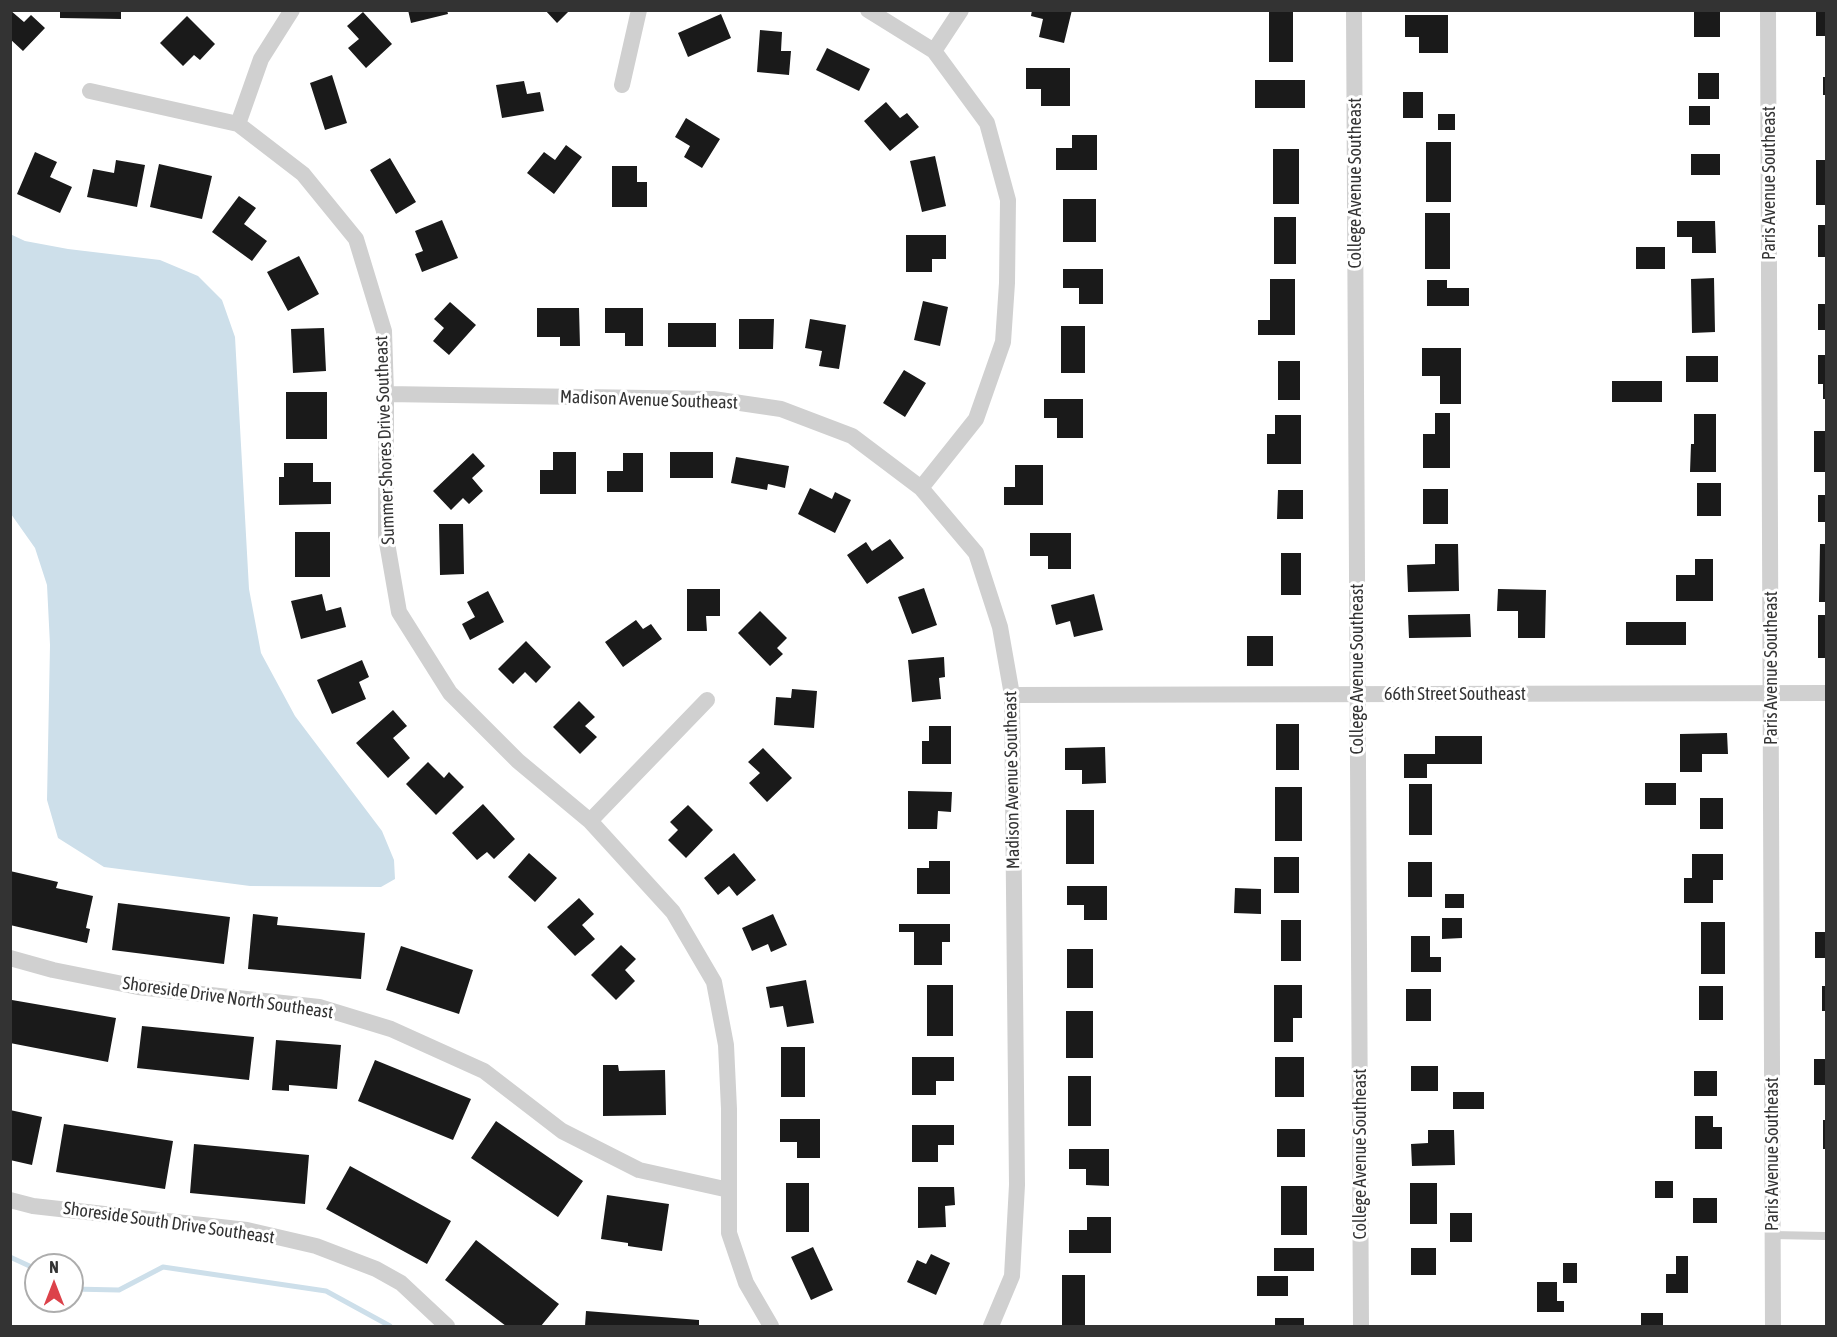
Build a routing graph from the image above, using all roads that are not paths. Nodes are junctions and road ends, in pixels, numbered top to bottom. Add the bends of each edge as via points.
1 (292, 10) edge
2 (639, 10) edge
3 (868, 10) edge
4 (961, 10) edge
5 (1354, 10) edge
6 (1768, 10) edge
7 (934, 51) junction
8 (622, 85) dead end
9 (90, 91) dead end
10 (238, 124) junction
11 (386, 394) junction
12 (921, 488) junction
13 (1771, 692) junction
14 (1827, 693) edge
15 (1012, 695) junction
16 (1357, 695) junction
17 (707, 700) dead end
18 (590, 820) junction
19 (10, 958) edge
20 (729, 1190) junction
21 (10, 1200) edge
22 (1772, 1235) junction
23 (1827, 1236) edge
24 (447, 1326) edge
25 (771, 1326) edge
26 (991, 1326) edge
27 (1361, 1326) edge
28 (1773, 1326) edge

1 - 10 street via 261,59
2 - 8 street
3 - 7 street
4 - 7 street
5 - 16 street, College Avenue Southeast
6 - 13 street, Paris Avenue Southeast
7 - 12 street via 987,123 1008,200 1007,283 1003,342 976,419
9 - 10 street
10 - 11 street, Summer Shores Drive Southeast via 303,174 356,239 384,331
11 - 12 street, Madison Avenue Southeast via 713,399 781,409 852,436
11 - 18 street, Summer Shores Drive Southeast via 386,537 399,612 450,693 518,761
12 - 15 street, Madison Avenue Southeast via 976,553 1000,627
13 - 14 street, 66th Street Southeast
13 - 16 street, 66th Street Southeast
13 - 22 street, Paris Avenue Southeast
15 - 16 street, 66th Street Southeast
15 - 26 street, Madison Avenue Southeast via 1017,1185 1012,1276
16 - 27 street, College Avenue Southeast
17 - 18 street
18 - 20 street, Summer Shores Drive Southeast via 673,912 714,982 726,1045
19 - 20 street, Shoreside Drive North Southeast via 138,987 319,1008 391,1029 484,1071 562,1131 639,1170
20 - 25 street, Summer Shores Drive Southeast via 729,1233 746,1283
21 - 24 street, Shoreside South Drive Southeast via 33,1206 247,1230 316,1246 401,1283
22 - 23 lane
22 - 28 street, Paris Avenue Southeast

